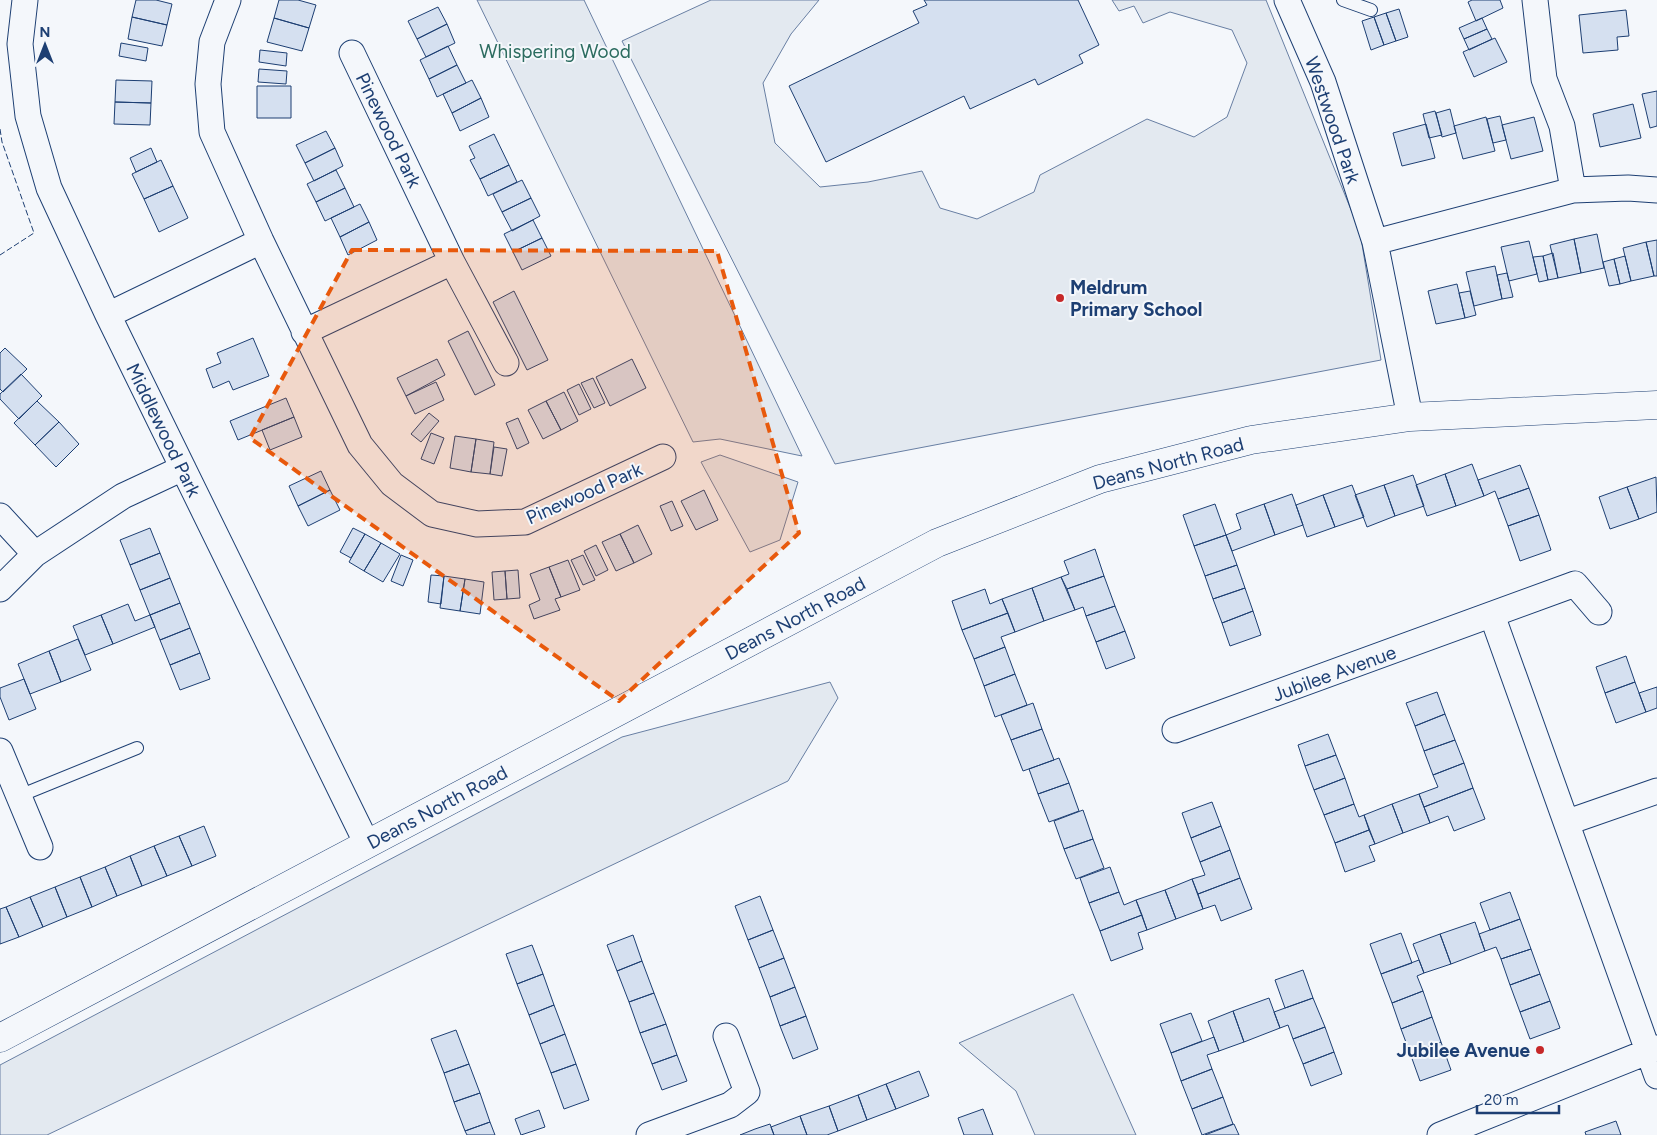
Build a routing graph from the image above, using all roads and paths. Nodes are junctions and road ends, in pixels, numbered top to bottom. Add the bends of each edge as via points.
1 (25, 0) edge
2 (228, 0) edge
3 (1287, 0) edge
4 (1344, 0) edge
5 (1535, 0) edge
6 (1371, 10) dead end
7 (352, 53) dead end
8 (1573, 190) junction
9 (1657, 190) edge
10 (260, 241) junction
11 (1375, 242) junction
12 (452, 262) junction
13 (108, 315) junction
14 (304, 332) junction
15 (506, 363) dead end
16 (1657, 405) edge
17 (1410, 417) junction
18 (663, 457) dead end
19 (183, 468) junction
20 (0, 516) edge
21 (34, 554) junction
22 (0, 589) edge
23 (1598, 612) dead end
24 (1492, 615) junction
25 (1176, 730) dead end
26 (137, 748) dead end
27 (0, 752) edge
28 (1657, 791) edge
29 (19, 796) junction
30 (1568, 822) junction
31 (367, 844) junction
32 (40, 847) dead end
33 (726, 1036) dead end
34 (0, 1038) edge
35 (1652, 1050) edge
36 (1657, 1076) edge
37 (650, 1135) edge
38 (1440, 1135) edge

1 - 13 street, Middlewood Park via 20,44 28,116 49,188
2 - 10 street, Pinewood Park via 212,42 208,84 212,132
3 - 11 street, Westwood Park via 1323,82
4 - 6 lane
5 - 8 street via 1544,79 1562,126
7 - 12 street, Pinewood Park
8 - 9 street
8 - 11 street
10 - 13 street
10 - 14 street, Pinewood Park
11 - 17 street, Westwood Park
12 - 14 street
12 - 15 street, Pinewood Park
13 - 19 street, Middlewood Park
14 - 18 street, Pinewood Park via 360,445 392,484 432,514 477,524 525,522
16 - 17 street, Deans North Road
17 - 31 street, Deans North Road via 1251,440 1100,480 937,543
19 - 21 street via 123,496
19 - 31 street, Middlewood Park
20 - 21 street
21 - 22 street
23 - 24 street, Jubilee Avenue via 1575,584
24 - 25 street, Jubilee Avenue
24 - 30 street
26 - 29 lane
27 - 29 street
28 - 30 street
29 - 32 street
30 - 35 street
31 - 34 street, Deans North Road
33 - 37 street via 746,1092 730,1105
35 - 36 street
35 - 38 street

